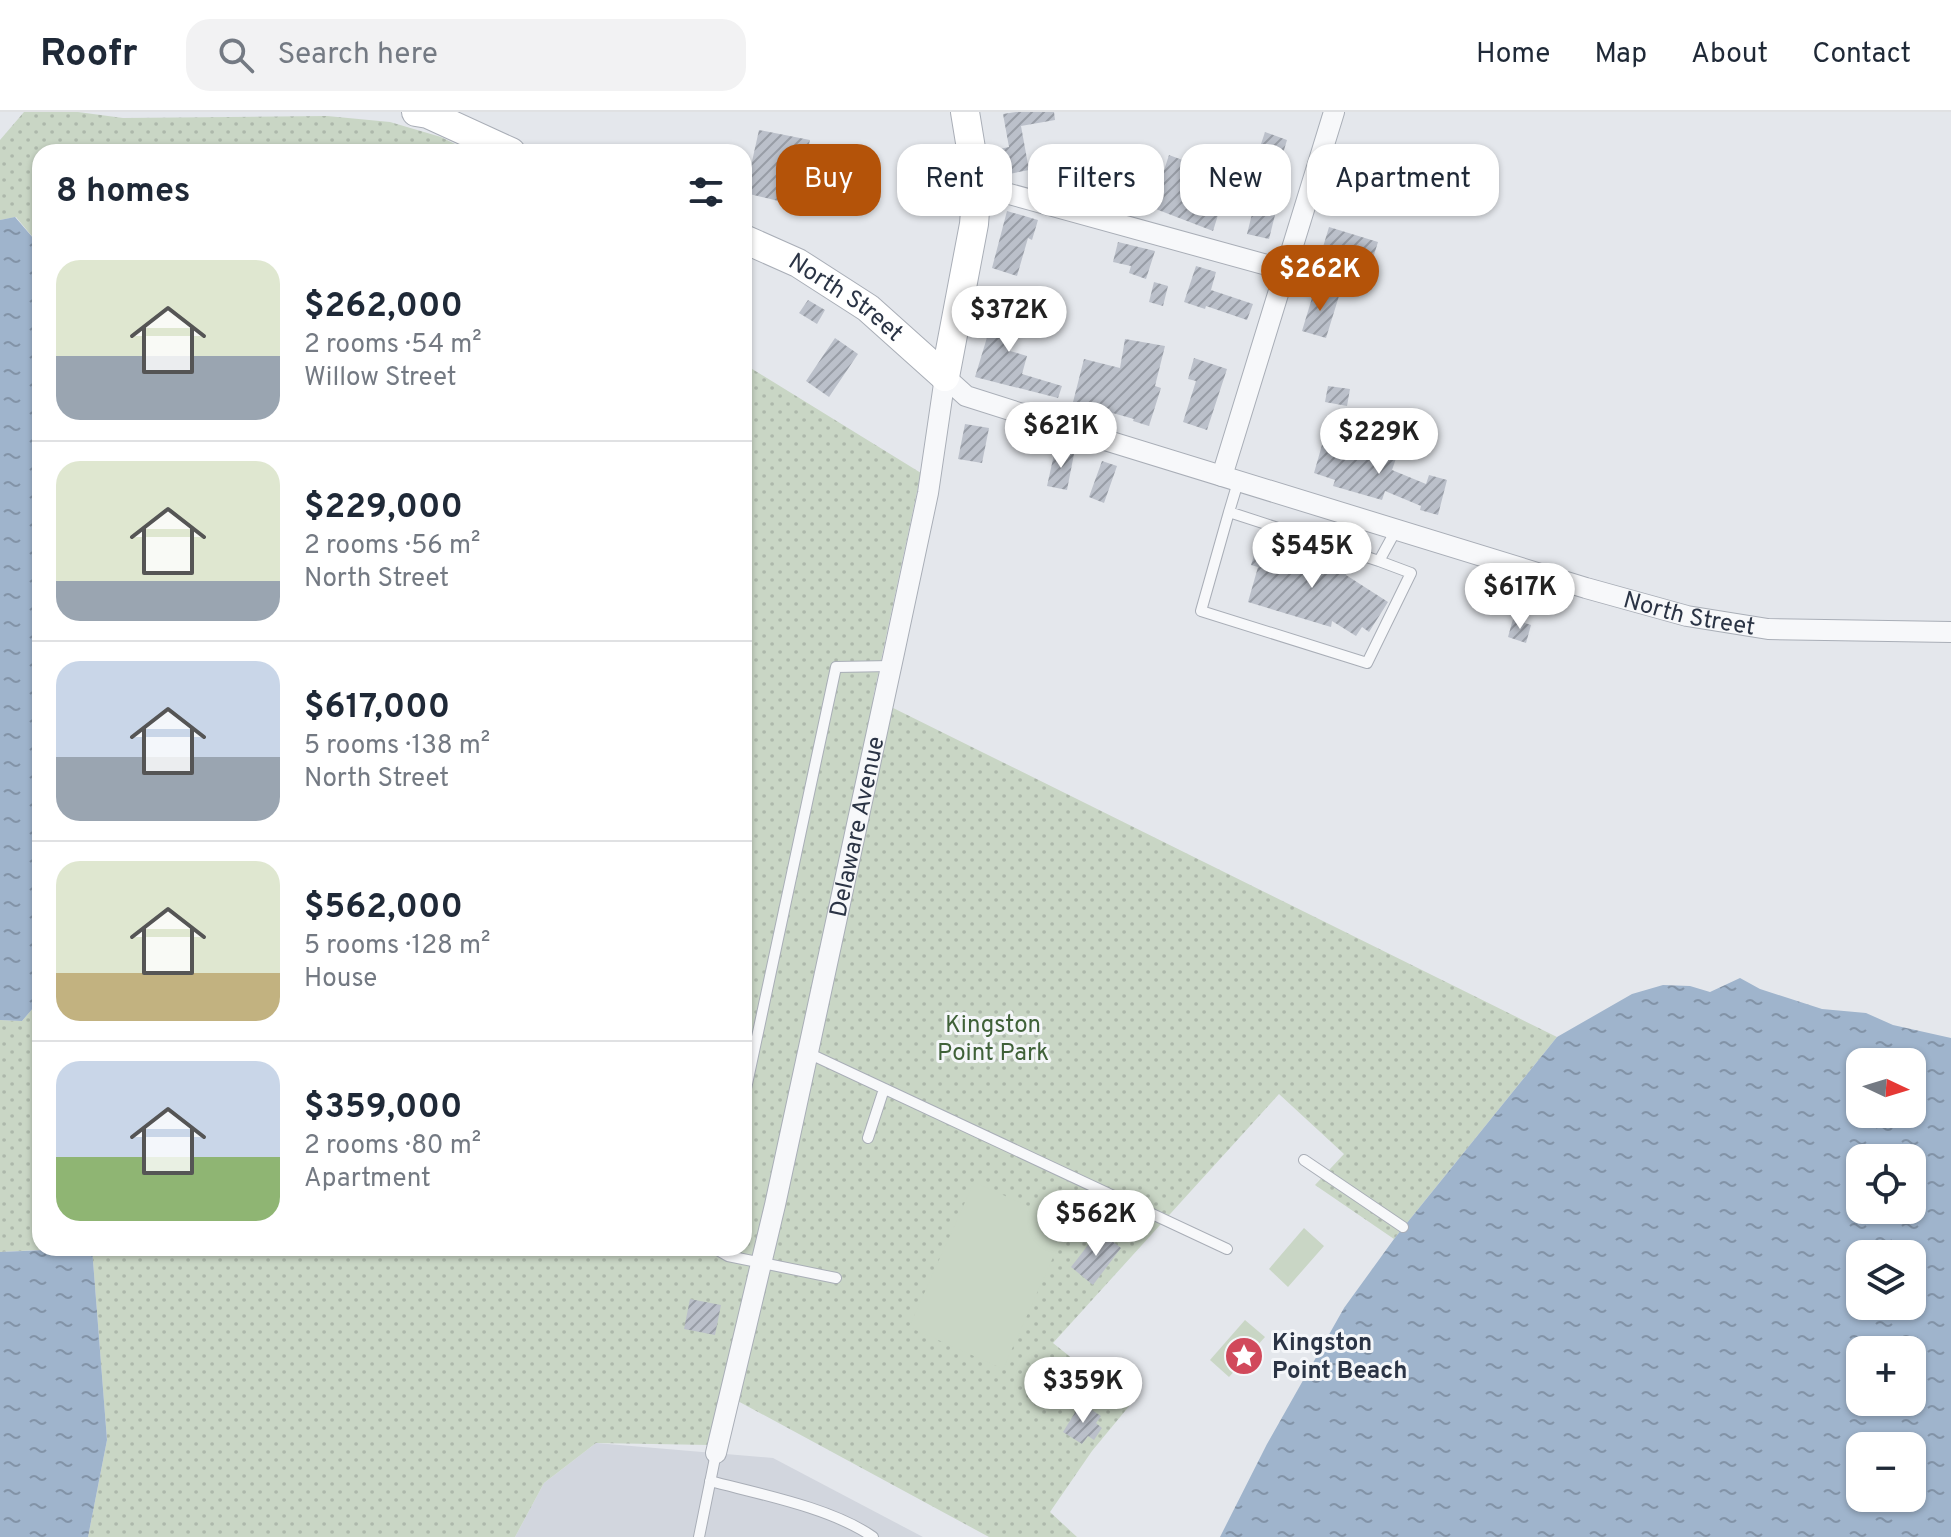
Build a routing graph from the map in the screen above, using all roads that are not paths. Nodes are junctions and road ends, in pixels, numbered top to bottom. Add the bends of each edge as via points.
1 (416, 112) edge
2 (965, 112) edge
3 (1334, 112) edge
4 (494, 144) edge
5 (970, 144) edge
6 (1012, 195) edge
7 (975, 216) edge
8 (752, 243) edge
9 (1285, 270) junction
10 (945, 377) junction
11 (1230, 479) junction
12 (1229, 512) junction
13 (1396, 530) junction
14 (1379, 561) junction
15 (1951, 632) edge
16 (891, 666) junction
17 (808, 1053) junction
18 (752, 1061) edge
19 (884, 1089) junction
20 (868, 1138) dead end
21 (1304, 1160) dead end
22 (1403, 1227) dead end
23 (1227, 1249) dead end
24 (728, 1256) edge
25 (762, 1262) junction
26 (836, 1278) dead end
27 (716, 1453) joint
28 (710, 1481) junction
29 (699, 1537) edge
30 (873, 1537) edge

1 - 4 street
2 - 5 street, Delaware Avenue
3 - 9 street
6 - 9 street
7 - 10 street, Delaware Avenue
8 - 10 street, North Street via 798,263 868,308
9 - 11 street
10 - 11 street, North Street via 966,396
10 - 16 street, Delaware Avenue via 928,493
11 - 12 lane
11 - 13 street, North Street
12 - 14 lane
12 - 14 lane via 1201,611 1367,663 1411,573
13 - 14 lane
13 - 15 street, North Street via 1586,588 1732,625
16 - 17 street, Delaware Avenue
16 - 18 lane via 836,667
17 - 19 lane
17 - 25 street, Delaware Avenue
19 - 20 lane
19 - 23 lane
21 - 22 lane
24 - 25 lane
25 - 26 lane
25 - 27 street, Delaware Avenue
27 - 28 lane, Delaware Avenue
28 - 29 lane, Delaware Avenue
28 - 30 lane via 824,1514

